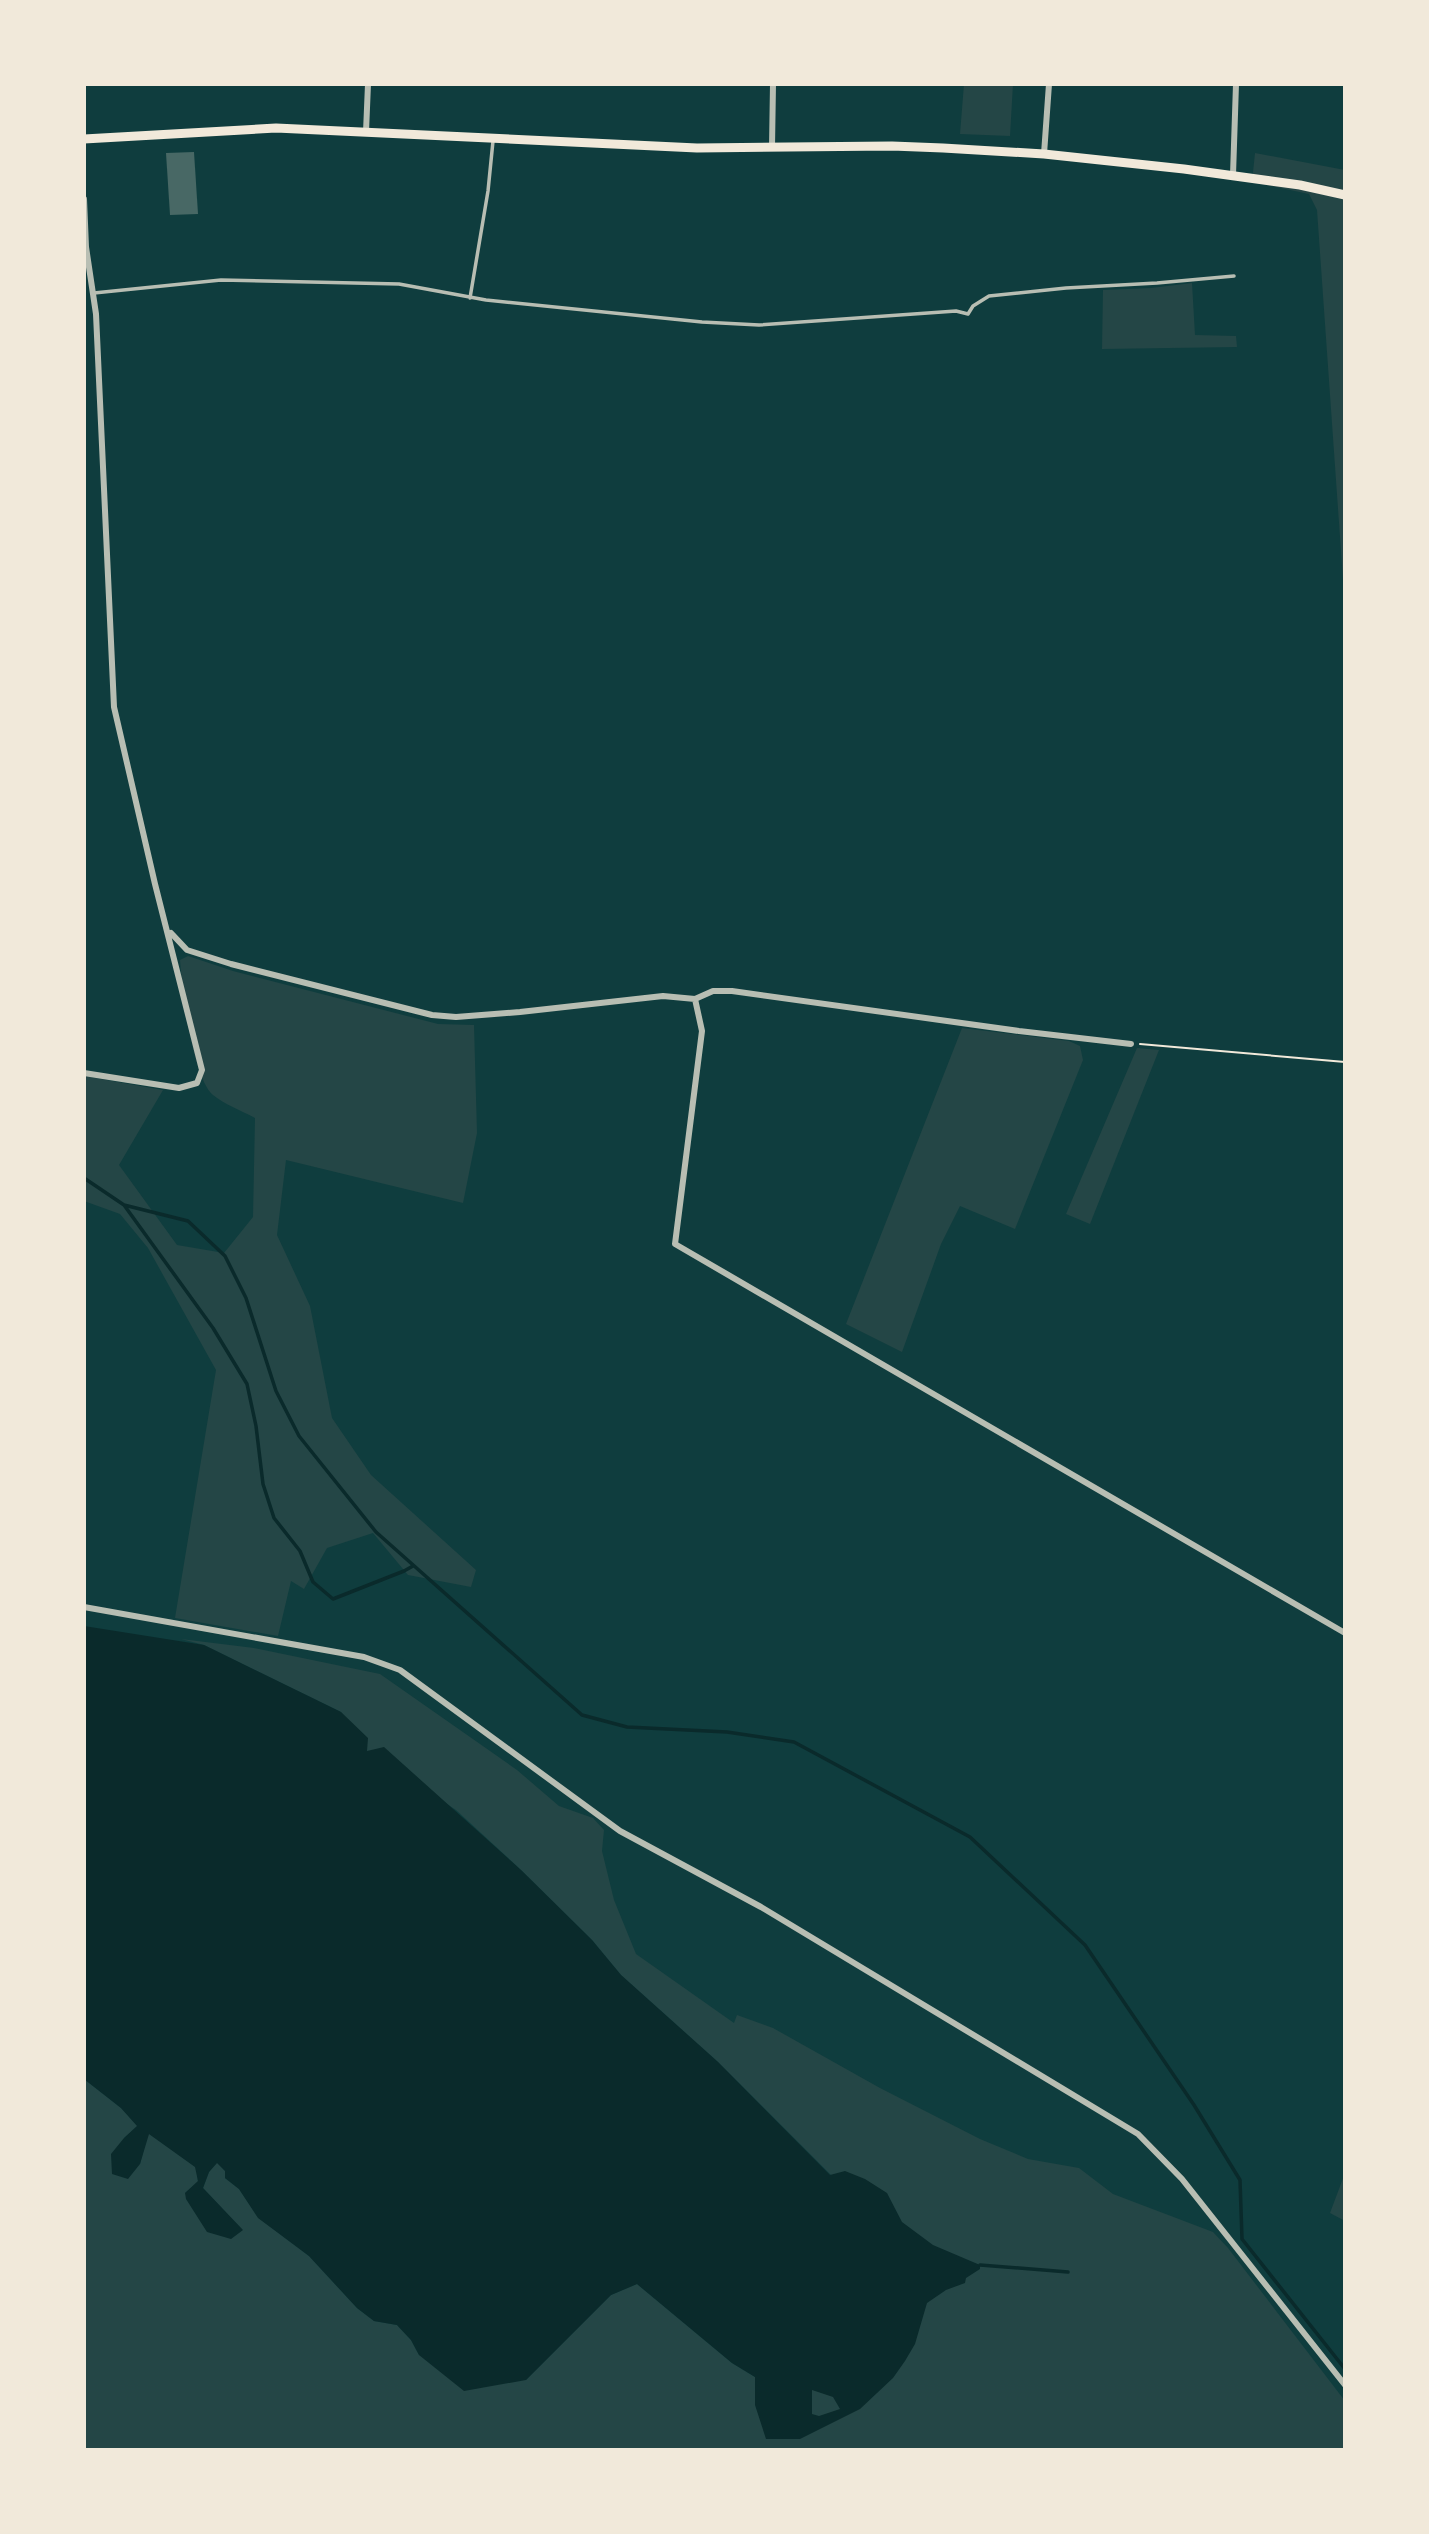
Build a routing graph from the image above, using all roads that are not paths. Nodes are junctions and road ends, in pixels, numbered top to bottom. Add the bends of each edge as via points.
1 (368, 84) edge
2 (773, 84) edge
3 (1049, 84) edge
4 (1236, 84) edge
5 (366, 132) junction
6 (84, 139) edge
7 (494, 139) junction
8 (772, 147) junction
9 (1044, 155) junction
10 (1233, 175) junction
11 (1345, 195) edge
12 (84, 199) edge
13 (1234, 276) dead end
14 (88, 293) edge
15 (470, 298) junction
16 (168, 929) junction
17 (695, 999) junction
18 (1131, 1044) road end
19 (84, 1073) edge
20 (84, 1607) edge
21 (1345, 1633) edge
22 (1345, 2385) edge

1 - 5 street
2 - 8 street
3 - 9 street
4 - 10 street
5 - 6 main road via 276,128
5 - 7 main road
7 - 8 main road
7 - 15 lane
8 - 9 main road via 891,146
9 - 10 main road
10 - 11 main road
12 - 14 street
13 - 15 lane via 989,296 968,314 956,311 789,324 702,321
14 - 15 lane via 220,280 399,284
14 - 16 street via 96,314 114,707
16 - 17 street via 187,950 432,1015 520,1012 663,996
16 - 19 street via 202,1070 197,1083 179,1088
17 - 18 street via 713,991 732,991
17 - 21 street via 702,1031 675,1244
20 - 22 street via 364,1657 400,1670 620,1831 761,1907 1138,2134 1182,2179

